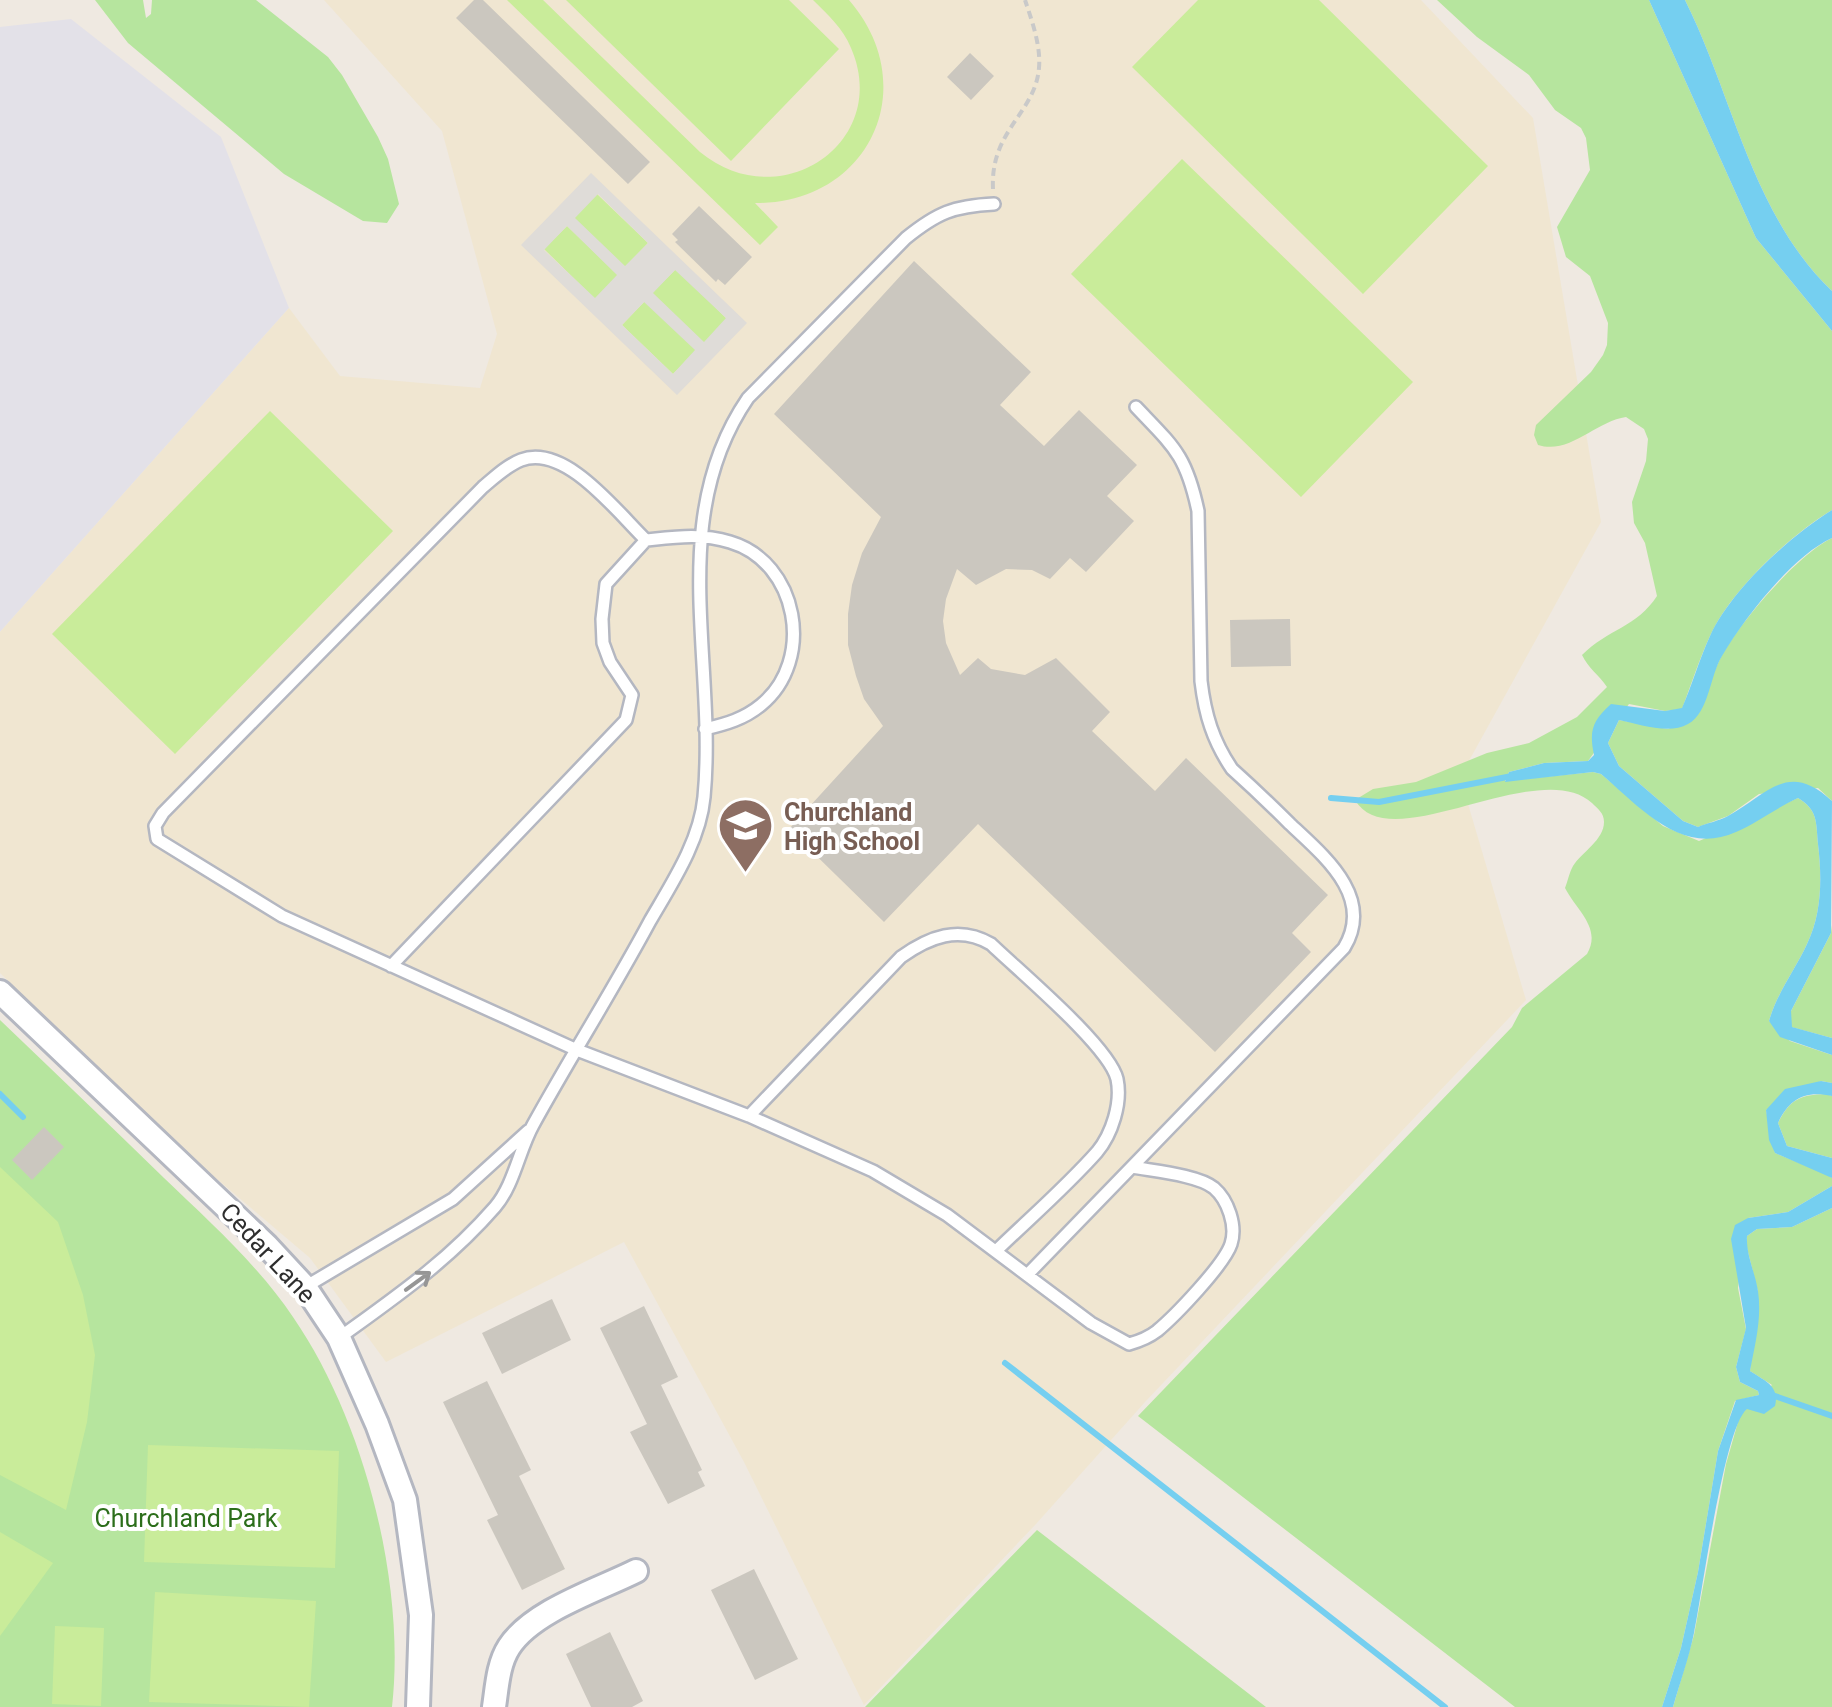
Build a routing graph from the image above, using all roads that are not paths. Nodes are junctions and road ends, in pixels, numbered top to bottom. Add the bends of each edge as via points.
1 (994, 204) road end
2 (1136, 407) dead end
3 (700, 534) junction
4 (646, 540) junction
5 (705, 729) junction
6 (391, 966) junction
7 (0, 992) edge
8 (577, 1050) junction
9 (749, 1116) junction
10 (531, 1128) junction
11 (1132, 1167) junction
12 (997, 1250) junction
13 (1028, 1274) junction
14 (305, 1287) junction
15 (339, 1338) junction
16 (636, 1571) dead end
17 (418, 1707) edge
18 (494, 1707) edge

1 - 3 lane via 960,206 931,218 748,398 715,458
2 - 11 lane via 1181,456 1198,511 1201,682 1219,750 1337,869 1354,921 1344,948
3 - 4 lane
3 - 5 lane
3 - 5 lane via 734,542 762,559 794,615 794,647 784,678 764,704 736,722
4 - 6 lane via 606,584 602,619 610,662 632,695 626,720
4 - 6 lane via 569,467 539,456 506,468 155,826 162,844 282,916
5 - 8 lane via 704,804 696,832
6 - 8 lane
7 - 14 street, Cedar Lane
8 - 9 lane
8 - 10 lane
9 - 12 lane via 874,1172
9 - 12 lane via 900,957 945,936 977,935 1093,1042 1117,1080 1111,1128 1099,1150
10 - 14 lane via 453,1199
15 -> 10 lane via 440,1264 499,1202
11 - 13 lane
11 - 13 lane via 1213,1187 1232,1218 1233,1240 1224,1260 1157,1331 1129,1344 1114,1338
12 - 13 lane
14 - 15 street, Cedar Lane
15 - 17 street, Cedar Lane via 405,1500 421,1616
16 - 18 street via 527,1626 508,1648

